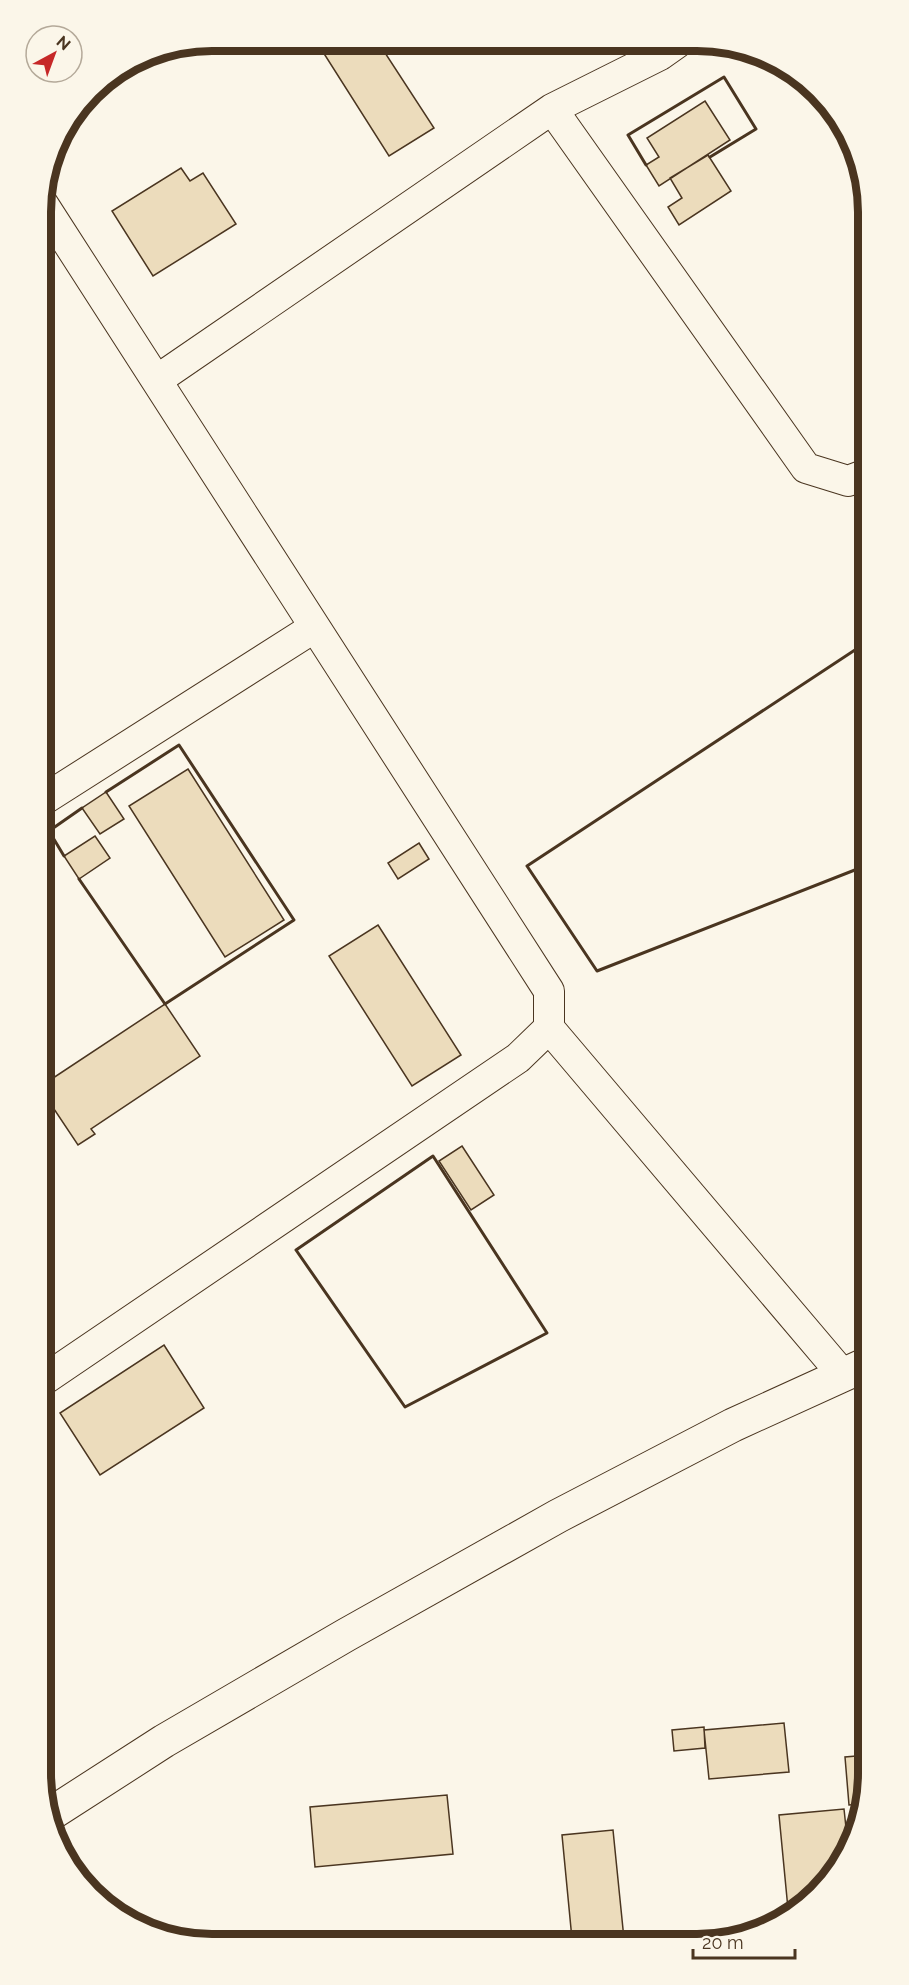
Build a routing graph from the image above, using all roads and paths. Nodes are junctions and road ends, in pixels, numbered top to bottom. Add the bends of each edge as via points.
1 (666, 51) edge
2 (552, 109) junction
3 (51, 216) edge
4 (157, 380) junction
5 (858, 477) edge
6 (315, 627) junction
7 (51, 795) edge
8 (549, 1028) junction
9 (855, 1370) edge
10 (51, 1375) edge
11 (55, 1811) edge

1 - 2 street
2 - 4 street
2 - 5 street via 806,468 848,481
3 - 4 street
4 - 6 street
6 - 7 street
6 - 8 street via 549,991
8 - 9 street
8 - 10 street via 518,1058
9 - 11 main road via 732,1425 558,1516 174,1735

